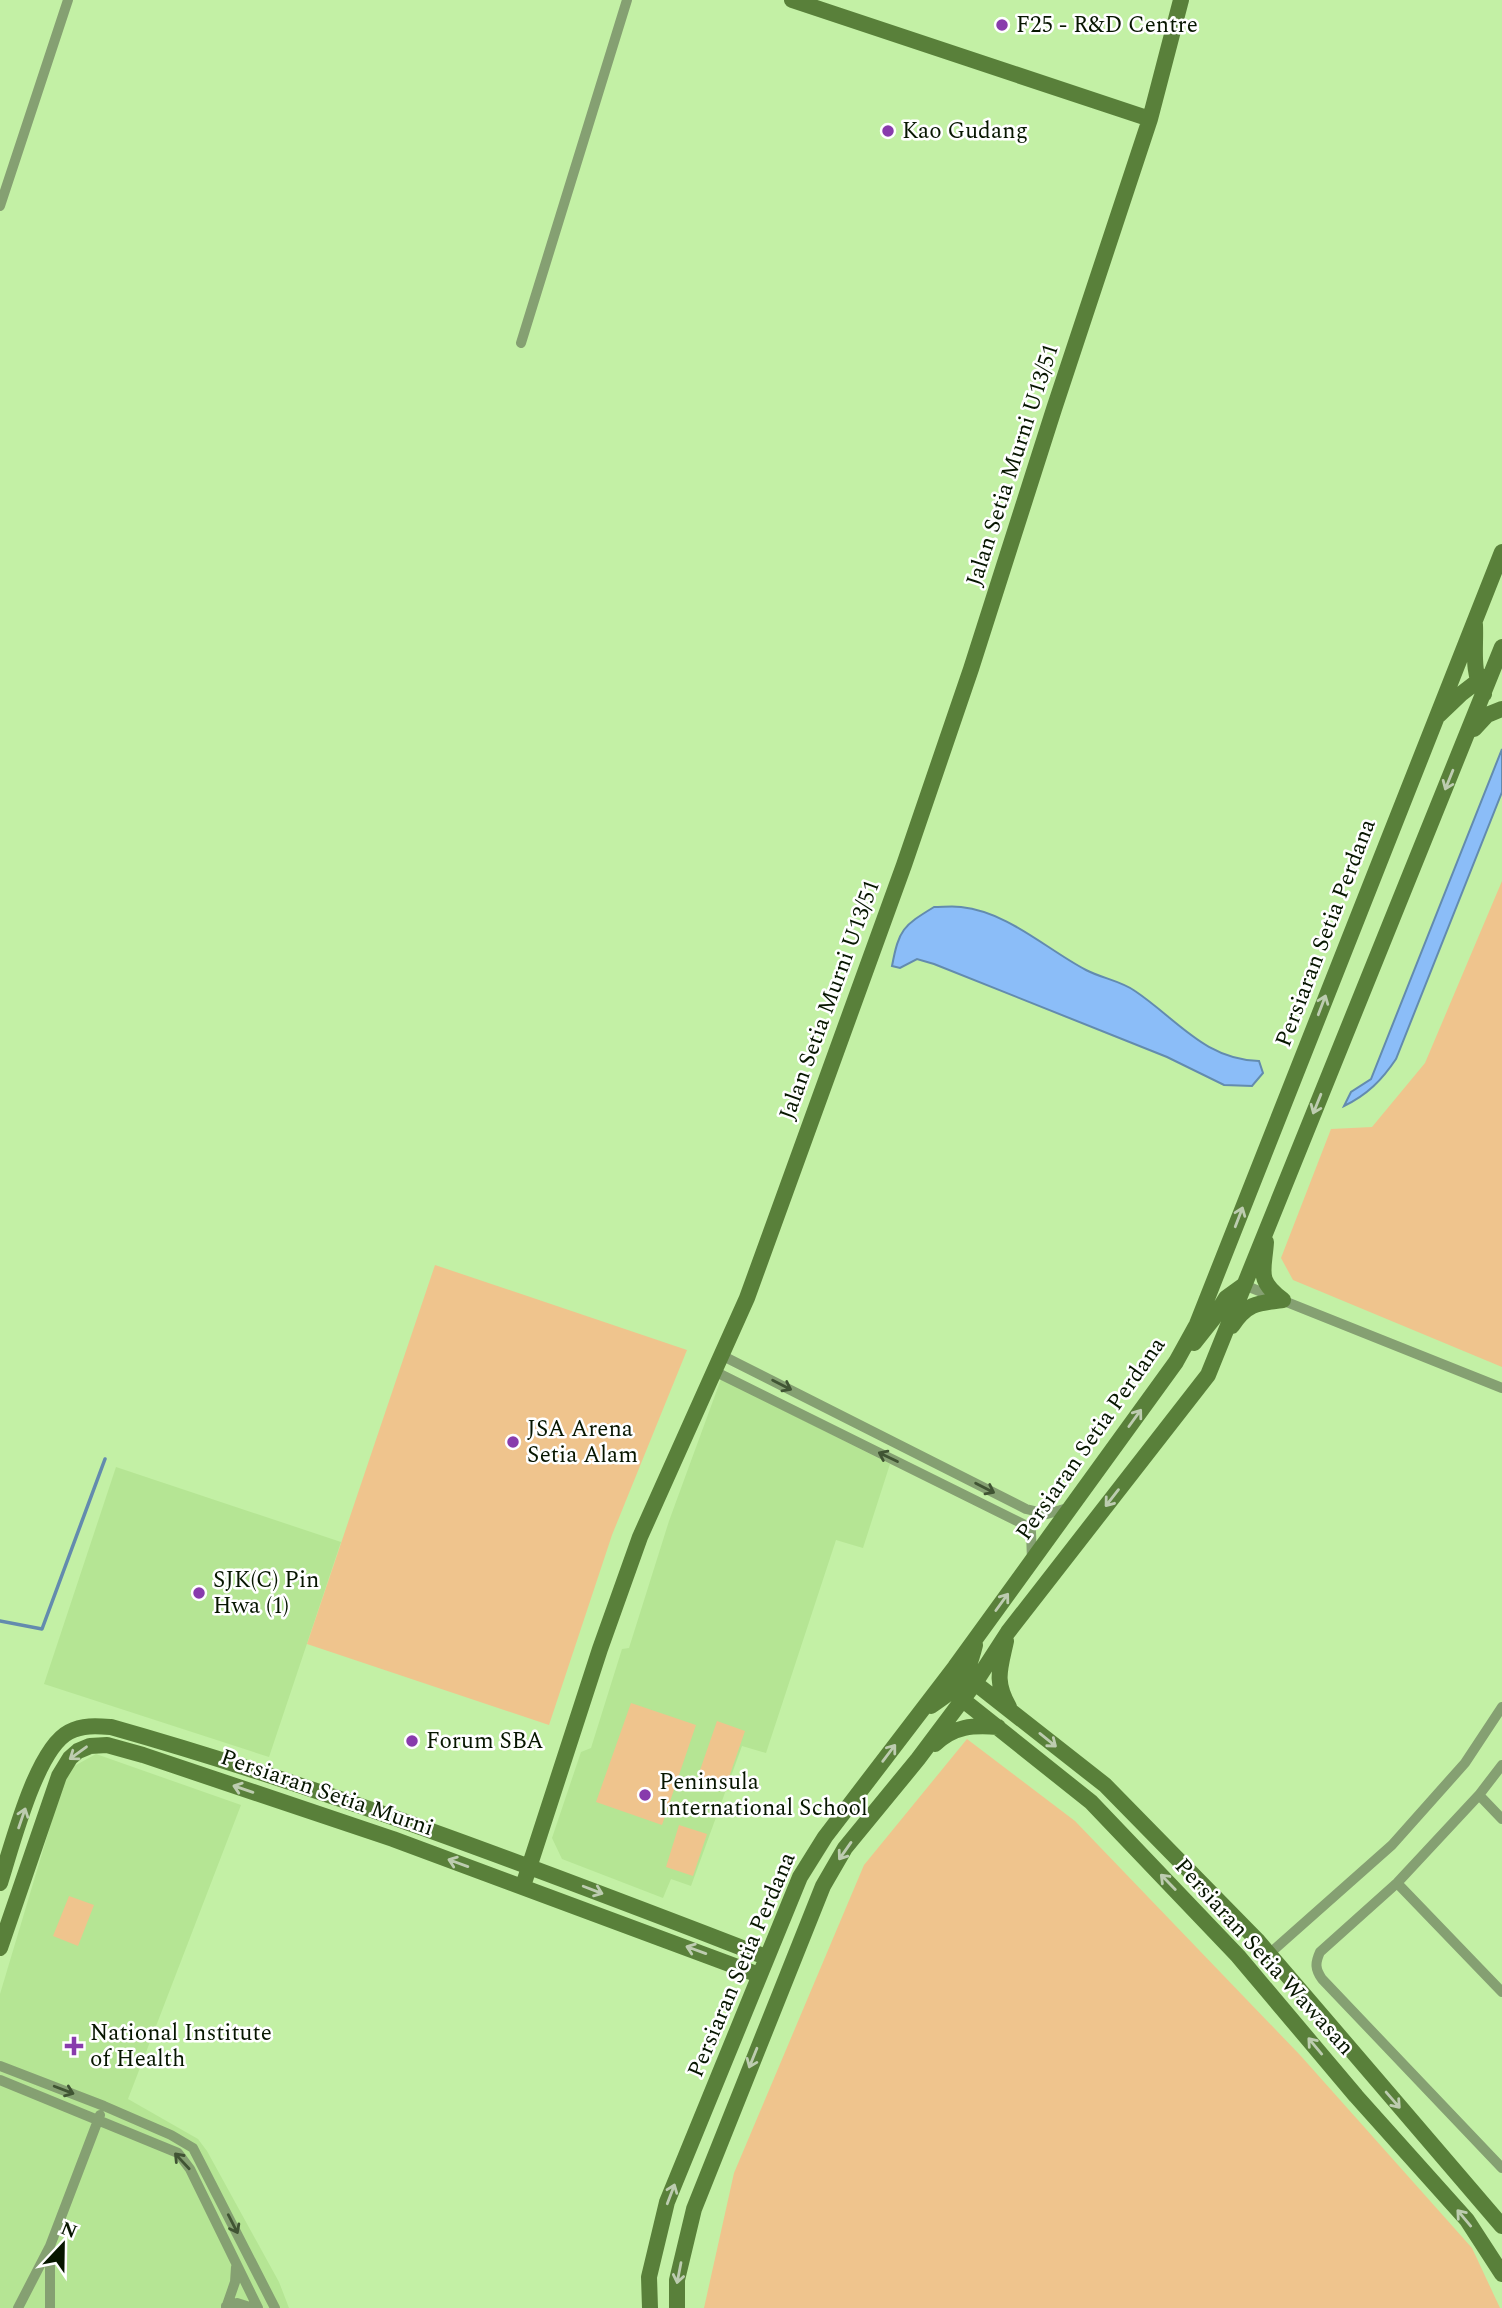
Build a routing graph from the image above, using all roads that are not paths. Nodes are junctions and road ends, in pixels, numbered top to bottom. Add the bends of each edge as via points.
1 (68, 0) edge
2 (627, 0) edge
3 (792, 0) edge
4 (1181, 0) edge
5 (1150, 119) junction
6 (0, 206) edge
7 (520, 343) dead end
8 (1502, 552) edge
9 (1475, 619) junction
10 (1502, 647) edge
11 (1497, 674) edge
12 (1480, 687) junction
13 (1502, 701) edge
14 (1502, 709) edge
15 (1435, 719) junction
16 (1465, 741) junction
17 (1268, 1225) junction
18 (1244, 1285) junction
19 (1283, 1300) junction
20 (1221, 1344) junction
21 (721, 1355) junction
22 (1180, 1356) junction
23 (714, 1371) junction
24 (1502, 1388) edge
25 (1071, 1507) junction
26 (1032, 1560) junction
27 (1008, 1632) junction
28 (977, 1637) junction
29 (966, 1689) junction
30 (1502, 1707) edge
31 (1010, 1709) junction
32 (917, 1716) junction
33 (998, 1727) junction
34 (918, 1759) junction
35 (1502, 1765) edge
36 (1479, 1795) junction
37 (1502, 1819) edge
38 (537, 1840) junction
39 (498, 1854) junction
40 (529, 1866) junction
41 (566, 1880) junction
42 (0, 1883) edge
43 (1397, 1883) junction
44 (523, 1886) junction
45 (783, 1916) junction
46 (802, 1937) junction
47 (735, 1945) junction
48 (0, 1948) edge
49 (1235, 1952) junction
50 (1269, 1954) junction
51 (729, 1963) junction
52 (767, 1967) junction
53 (1264, 1986) junction
54 (1502, 1992) edge
55 (772, 2011) junction
56 (738, 2028) junction
57 (0, 2066) edge
58 (0, 2080) edge
59 (104, 2106) junction
60 (98, 2120) junction
61 (1502, 2168) edge
62 (1502, 2226) edge
63 (50, 2246) junction
64 (236, 2264) junction
65 (1502, 2274) edge
66 (226, 2307) edge
67 (18, 2308) edge
68 (50, 2308) edge
69 (255, 2308) edge
70 (275, 2308) edge
71 (650, 2308) edge
72 (677, 2308) edge

1 - 6 street
2 - 7 street
3 - 5 street
4 - 5 street, Jalan Setia Murni U13/51
5 - 21 street, Jalan Setia Murni U13/51 via 913,839 747,1298
8 - 9 street, Persiaran Setia Perdana
9 - 12 street via 1474,664
9 - 15 street, Persiaran Setia Perdana
10 - 11 street, Persiaran Setia Perdana
11 - 12 street, Persiaran Setia Perdana
12 - 13 street
12 - 15 street
12 - 16 street, Persiaran Setia Perdana
14 - 16 street via 1483,718
22 -> 15 street, Persiaran Setia Perdana via 1197,1324
16 -> 17 street, Persiaran Setia Perdana
17 - 18 street, Persiaran Setia Perdana
17 - 19 street via 1263,1275 1271,1291
18 - 19 street
18 - 20 street, Persiaran Setia Perdana
18 - 22 street via 1226,1297 1200,1337
19 - 20 street via 1255,1303 1243,1311
19 - 24 street
20 -> 27 street, Persiaran Setia Perdana via 1208,1375
21 - 23 street, Jalan Setia Murni U13/51
21 -> 25 street via 1026,1509 1047,1514
25 -> 22 street, Persiaran Setia Perdana
26 -> 23 street via 1031,1532 1025,1525
23 - 38 street, Jalan Setia Murni U13/51 via 640,1537
25 - 26 street, Persiaran Setia Perdana
28 -> 26 street, Persiaran Setia Perdana
27 - 29 street, Persiaran Setia Perdana
27 - 31 street via 999,1681
28 - 29 street
28 - 32 street, Persiaran Setia Perdana
29 - 31 street, Persiaran Setia Wawasan
29 - 32 street
29 - 33 street, Persiaran Setia Wawasan
29 - 34 street, Persiaran Setia Perdana
30 - 50 street via 1465,1763 1392,1844
31 -> 50 street, Persiaran Setia Wawasan via 1105,1785
45 -> 32 street, Persiaran Setia Perdana via 825,1837
33 - 34 street via 958,1729
49 -> 33 street, Persiaran Setia Wawasan via 1091,1802
34 -> 46 street, Persiaran Setia Perdana via 845,1849 822,1886
35 - 36 street
36 - 37 street
36 - 43 street
38 - 39 street via 523,1851
38 - 40 street, Jalan Setia Murni U13/51
38 - 41 street via 542,1854
39 - 40 street, Persiaran Setia Murni
42 -> 39 street, Persiaran Setia Murni via 50,1748 67,1733 86,1726 111,1727 149,1738
40 - 41 street, Persiaran Setia Murni
40 - 44 street, Jalan Setia Murni U13/51
41 -> 47 street, Persiaran Setia Murni
43 - 54 street
43 - 61 street via 1320,1952 1317,1971
44 -> 48 street, Persiaran Setia Murni via 143,1755 107,1745 90,1746 70,1758 60,1776
51 -> 44 street, Persiaran Setia Murni
45 - 47 street via 761,1939
45 - 52 street, Persiaran Setia Perdana
46 - 52 street via 783,1964
46 - 55 street, Persiaran Setia Perdana
47 - 52 street, Persiaran Setia Murni
49 - 50 street
49 - 53 street, Persiaran Setia Wawasan
50 - 53 street
50 -> 62 street, Persiaran Setia Wawasan
51 - 52 street, Persiaran Setia Murni
51 - 56 street via 745,1990
52 - 55 street via 777,1982
52 - 56 street, Persiaran Setia Perdana
65 -> 53 street, Persiaran Setia Wawasan via 1466,2220
55 -> 72 street, Persiaran Setia Perdana via 694,2209 677,2280
71 -> 56 street, Persiaran Setia Perdana via 649,2277 667,2202
57 -> 59 street
58 - 60 street
59 - 60 street
59 -> 70 street via 193,2148
60 - 63 street
64 -> 60 street via 185,2160
63 - 67 street
63 - 68 street
64 - 66 street
64 - 69 street
66 - 69 street via 237,2303

